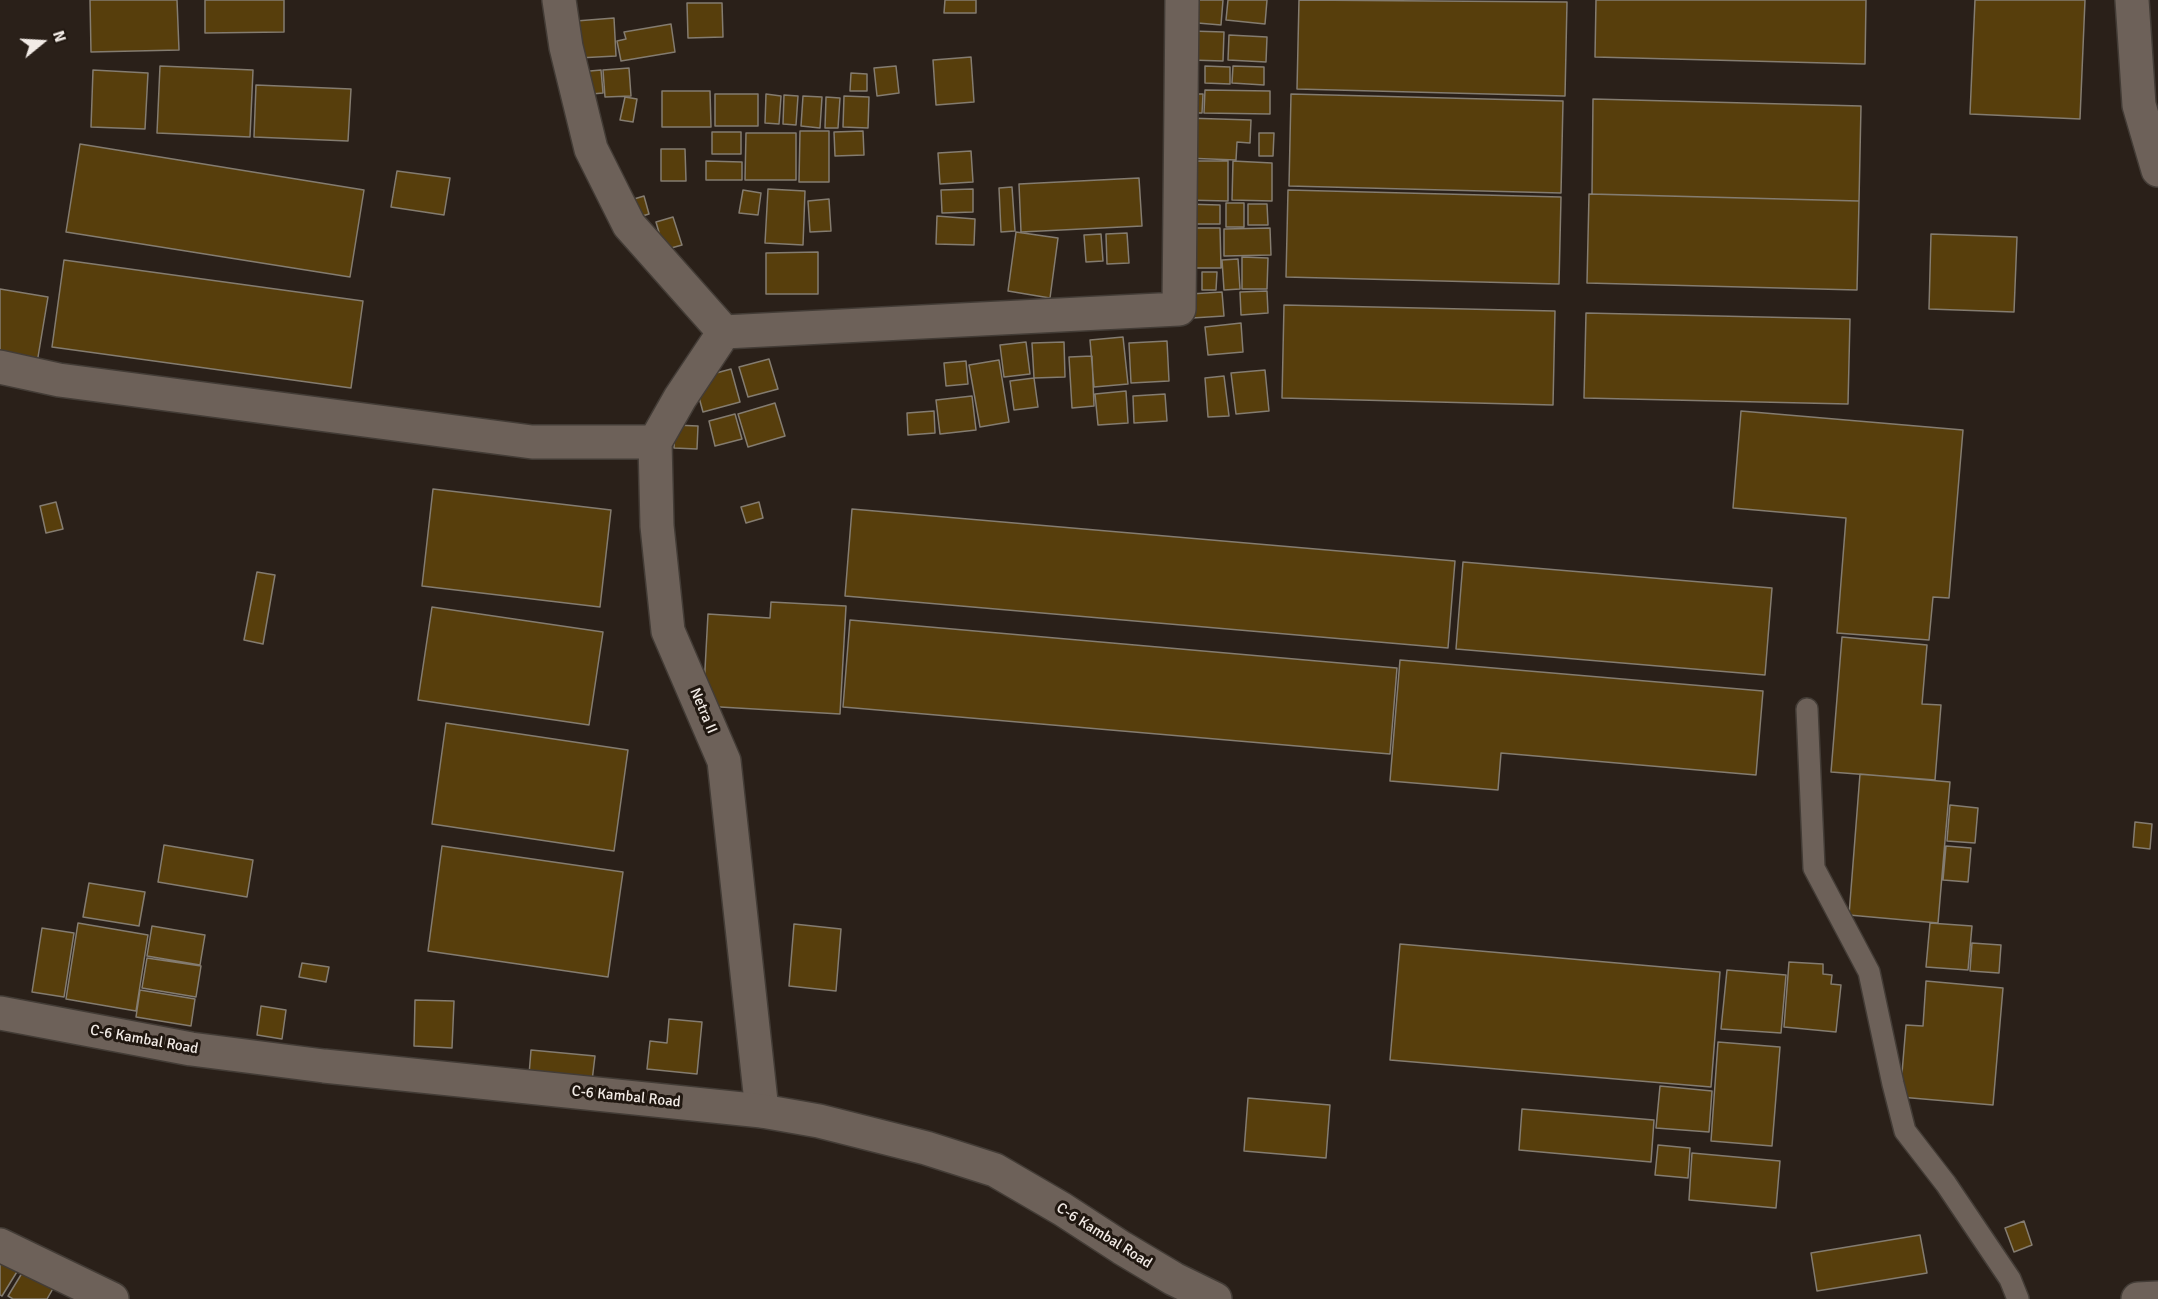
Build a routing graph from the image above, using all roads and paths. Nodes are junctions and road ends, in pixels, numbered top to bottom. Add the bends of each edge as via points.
1 (559, 0) edge
2 (1182, 0) edge
3 (2132, 0) edge
4 (2158, 170) edge
5 (723, 332) junction
6 (0, 367) edge
7 (655, 442) junction
8 (1807, 709) dead end
9 (0, 1013) edge
10 (762, 1111) junction
11 (0, 1245) edge
12 (2158, 1298) edge
13 (111, 1299) edge
14 (1215, 1299) edge
15 (2019, 1299) edge
16 (2138, 1299) edge

1 - 5 street via 566,47 591,149 629,225
2 - 5 street via 1179,309
3 - 4 street via 2139,105
5 - 7 street
6 - 7 street via 59,380 532,442
7 - 10 street, Netra II via 657,526 668,631 723,761
8 - 15 lane via 1814,868 1869,972 1905,1131 1946,1184 2010,1279
9 - 10 street, C-6 Kambal Road via 191,1049
10 - 14 street, C-6 Kambal Road via 926,1148 995,1170 1174,1279
11 - 13 street
12 - 16 street

